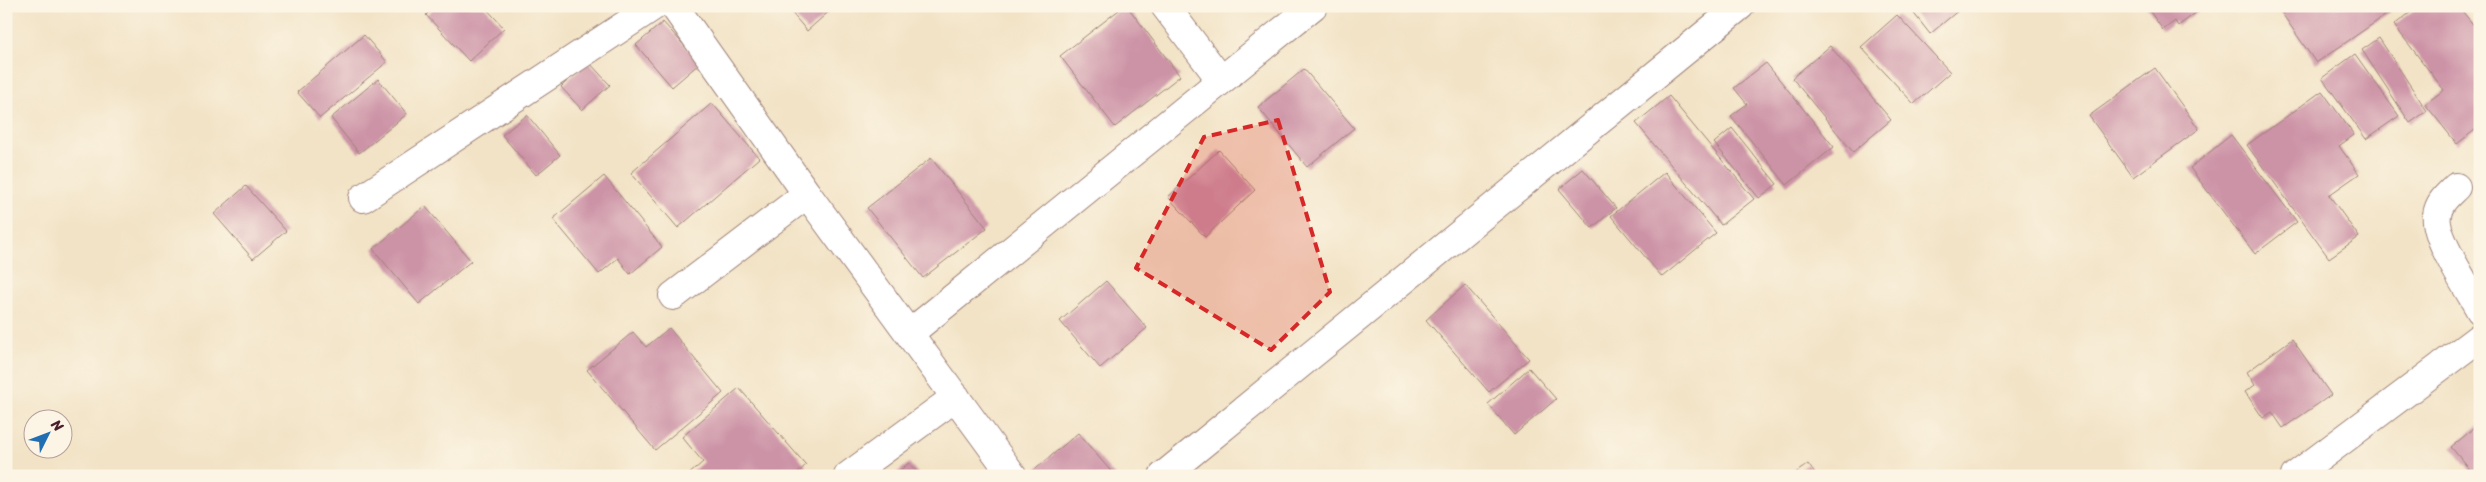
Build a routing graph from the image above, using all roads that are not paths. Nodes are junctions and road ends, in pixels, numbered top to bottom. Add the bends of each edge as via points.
1 (654, 6) edge
2 (674, 6) edge
3 (1165, 6) edge
4 (1314, 6) edge
5 (1740, 6) edge
6 (1221, 80) junction
7 (2456, 187) dead end
8 (807, 194) junction
9 (363, 198) dead end
10 (673, 296) dead end
11 (2480, 310) edge
12 (910, 334) junction
13 (2480, 337) edge
14 (956, 397) junction
15 (848, 476) edge
16 (1013, 476) edge
17 (1164, 476) edge
18 (2295, 476) edge

1 - 9 street
2 - 8 street
3 - 6 street
4 - 6 street
5 - 17 street
6 - 12 street
7 - 11 street via 2442,200 2436,217 2441,240
8 - 10 street
8 - 12 street
12 - 14 street
13 - 18 street
14 - 15 street
14 - 16 street

